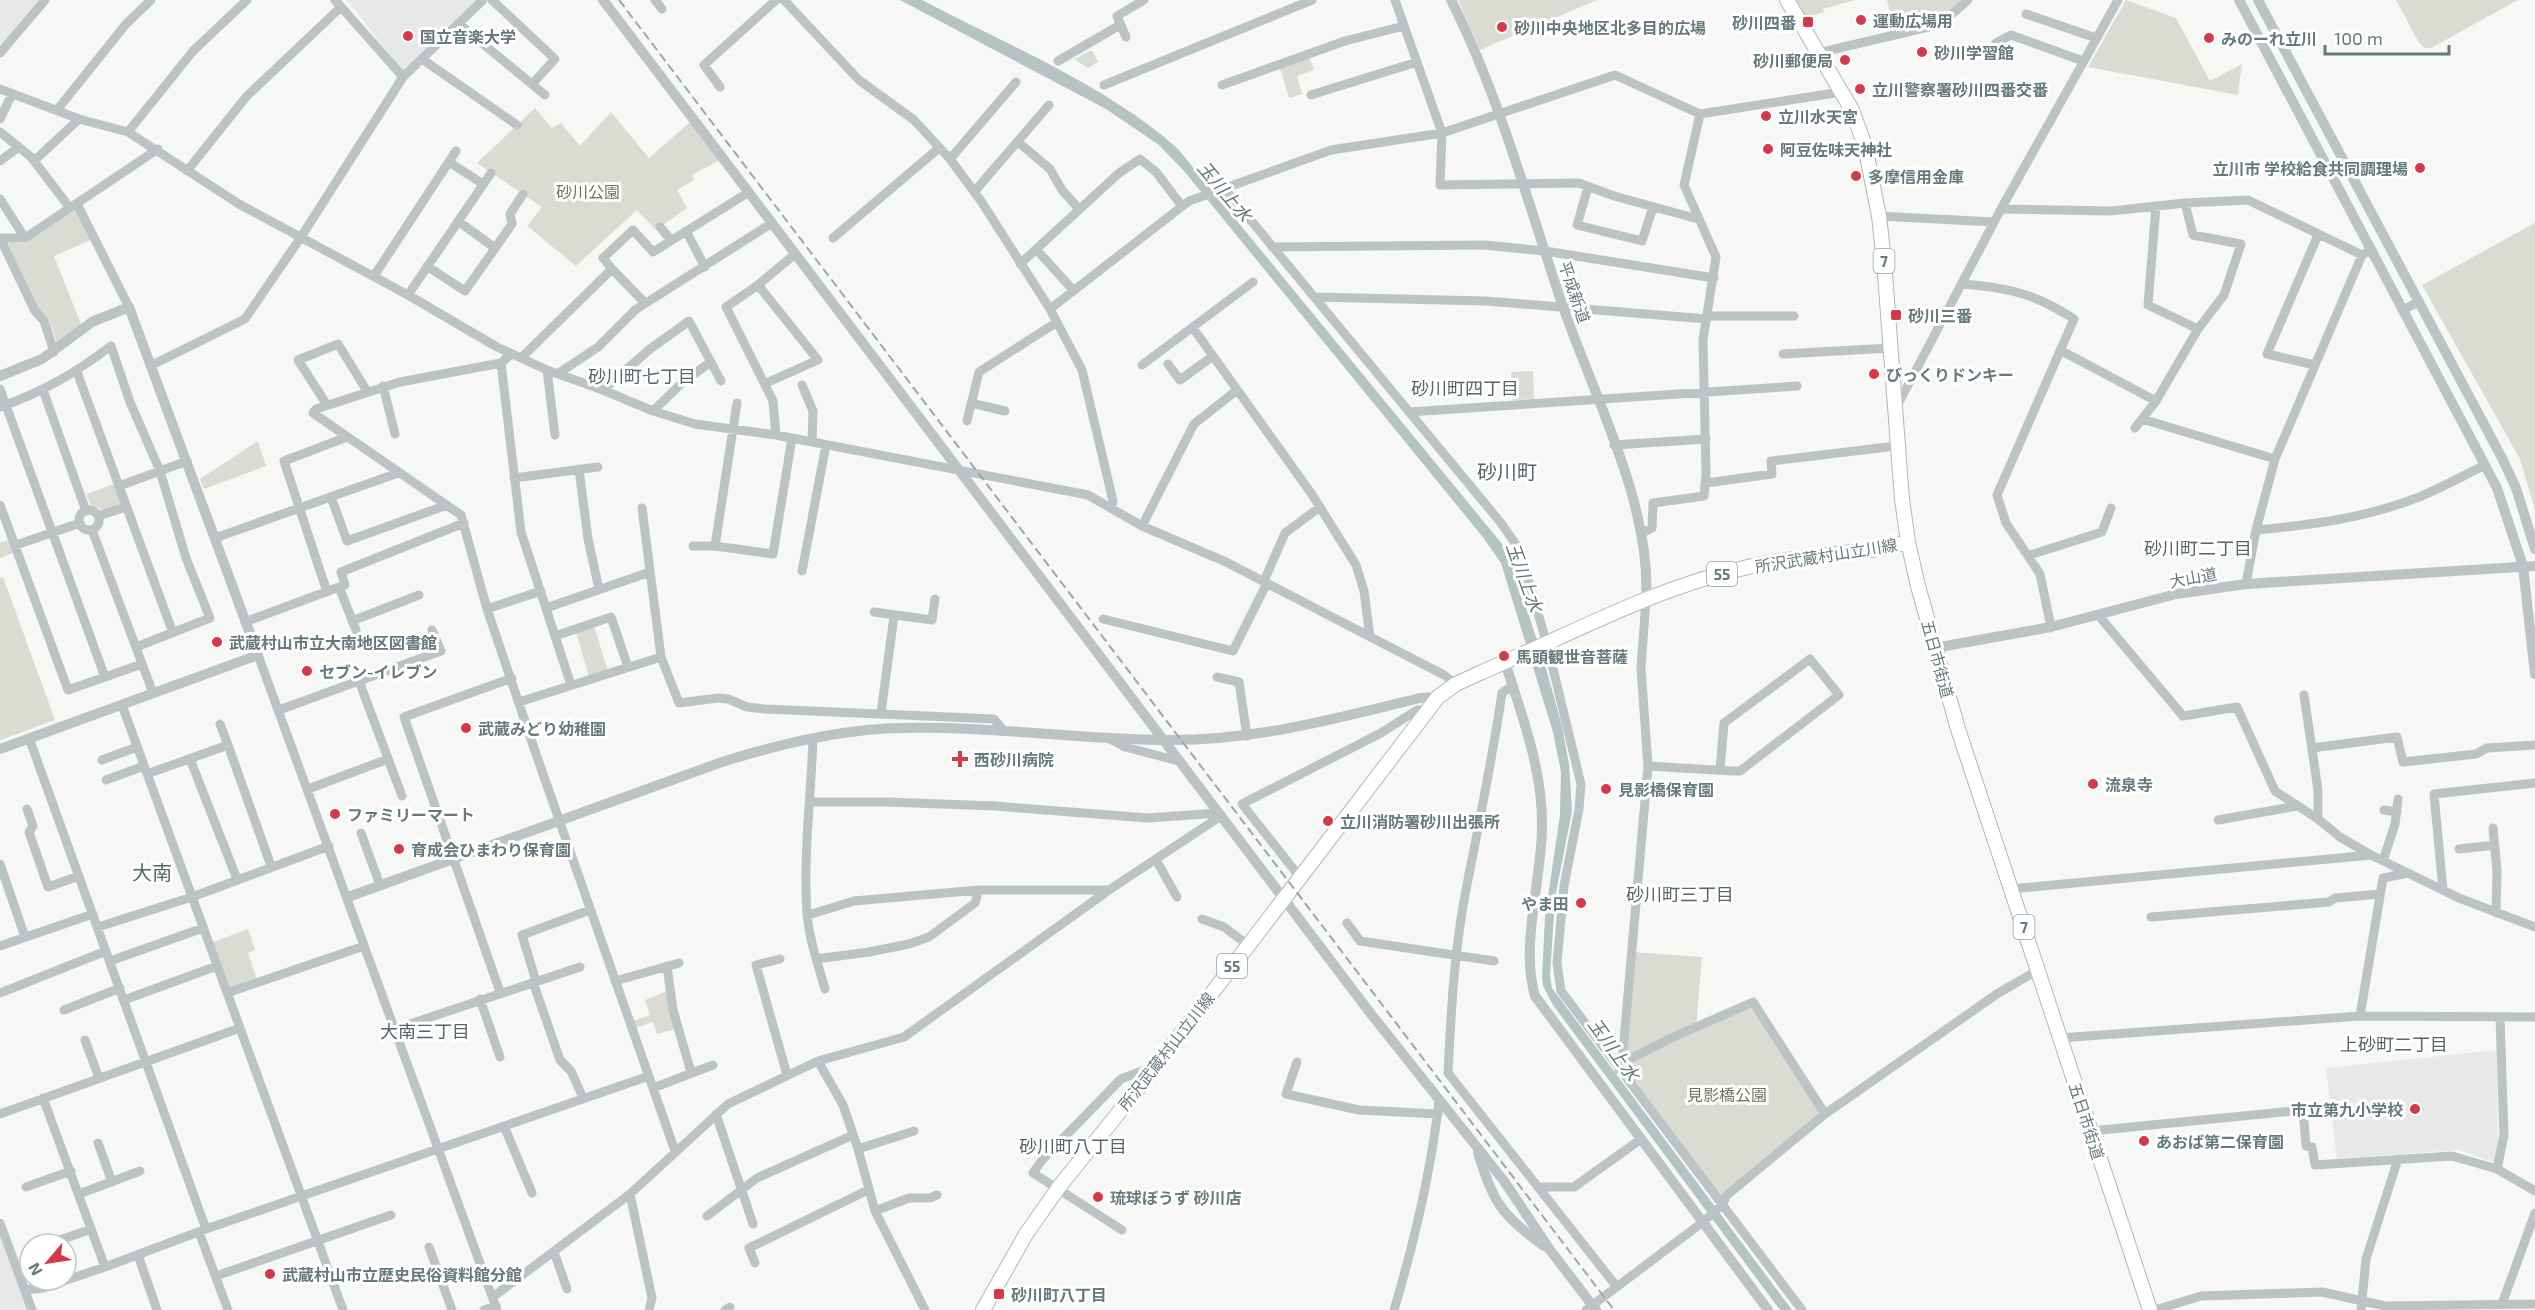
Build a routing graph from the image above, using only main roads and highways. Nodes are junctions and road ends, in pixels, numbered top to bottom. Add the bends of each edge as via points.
1 (1787, 0) edge
2 (1908, 542) junction
3 (983, 1310) edge
4 (2150, 1310) edge

1 - 2 main road, 五日市街道 / 7 via 1861,133 1879,216 1896,446
2 - 3 main road, 所沢武蔵村山立川線 / 55 via 1742,568 1694,582 1545,644 1456,684 1437,697 1157,1065 1059,1187 1026,1234
2 - 4 main road, 五日市街道 / 7 via 1958,729

